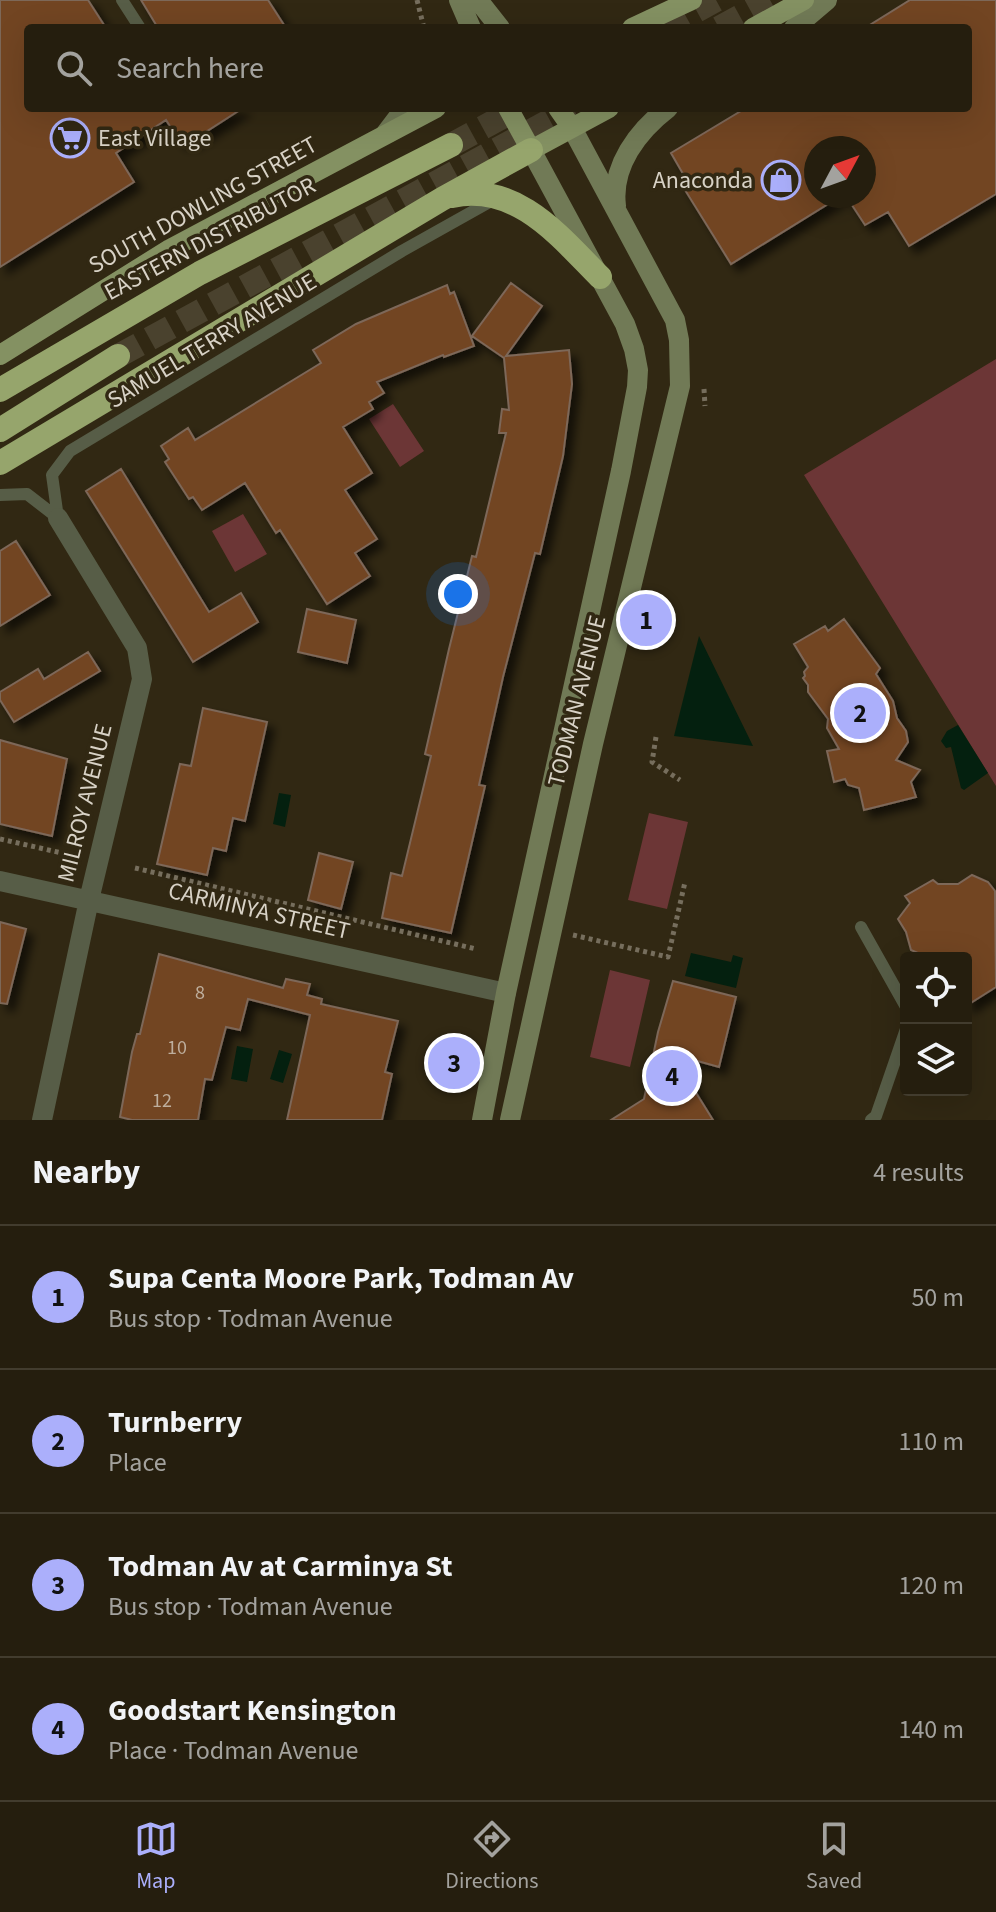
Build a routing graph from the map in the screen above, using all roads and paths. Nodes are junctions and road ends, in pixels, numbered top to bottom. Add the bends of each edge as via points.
1 (122, 0) edge
2 (417, 0) edge
3 (457, 0) edge
4 (478, 0) edge
5 (692, 0) edge
6 (804, 0) edge
7 (827, 0) edge
8 (137, 24) edge
9 (423, 24) edge
10 (454, 24) edge
11 (469, 24) edge
12 (497, 24) edge
13 (641, 24) edge
14 (760, 24) edge
15 (799, 24) edge
16 (402, 112) edge
17 (428, 112) edge
18 (510, 112) edge
19 (561, 112) edge
20 (602, 112) edge
21 (663, 112) edge
22 (572, 128) junction
23 (386, 133) junction
24 (451, 145) tunnel mouth
25 (531, 150) junction
26 (496, 198) junction
27 (442, 199) junction
28 (617, 210) junction
29 (600, 277) junction
30 (0, 355) edge
31 (118, 356) tunnel mouth
32 (0, 390) edge
33 (0, 430) edge
34 (0, 463) edge
35 (0, 495) edge
36 (58, 518) junction
37 (656, 737) dead end
38 (680, 780) dead end
39 (0, 839) edge
40 (62, 853) dead end
41 (135, 868) dead end
42 (0, 881) edge
43 (685, 882) dead end
44 (89, 900) junction
45 (861, 927) dead end
46 (551, 931) junction
47 (476, 949) dead end
48 (506, 993) junction
49 (900, 996) edge
50 (900, 1046) edge
51 (42, 1120) edge
52 (482, 1120) edge
53 (510, 1120) edge
54 (871, 1120) edge

1 - 8 lane
2 - 9 path
3 - 10 main road
3 - 11 main road
4 - 12 main road
5 - 13 main road
6 - 14 main road
7 - 15 main road
16 - 23 main road
17 - 23 main road, SOUTH DOWLING STREET
18 - 25 main road
19 - 22 main road
20 - 22 main road
21 - 28 main road via 629,149 616,187
22 - 25 main road
22 - 28 main road, TODMAN AVENUE
23 - 30 main road, SOUTH DOWLING STREET via 170,249
24 - 32 highway, EASTERN DISTRIBUTOR via 214,265
25 - 27 highway
25 - 29 main road, TODMAN AVENUE
26 - 27 highway via 464,194
26 - 29 highway via 534,213
26 - 36 lane, SAMUEL TERRY AVENUE via 70,451 52,475
27 - 34 highway
28 - 46 main road, TODMAN AVENUE via 675,320 680,386
29 - 48 main road, TODMAN AVENUE via 634,349 637,387
31 - 33 highway
35 - 36 lane via 27,494
36 - 44 street, MILROY AVENUE via 137,648 142,679
37 - 38 path via 652,762
39 - 40 path
41 - 47 path
42 - 44 street, CARMINYA STREET
43 - 46 path via 668,957
44 - 48 street, CARMINYA STREET
44 - 51 street, MILROY AVENUE
45 - 49 lane
46 - 53 main road, TODMAN AVENUE
48 - 52 main road, TODMAN AVENUE
50 - 54 lane

